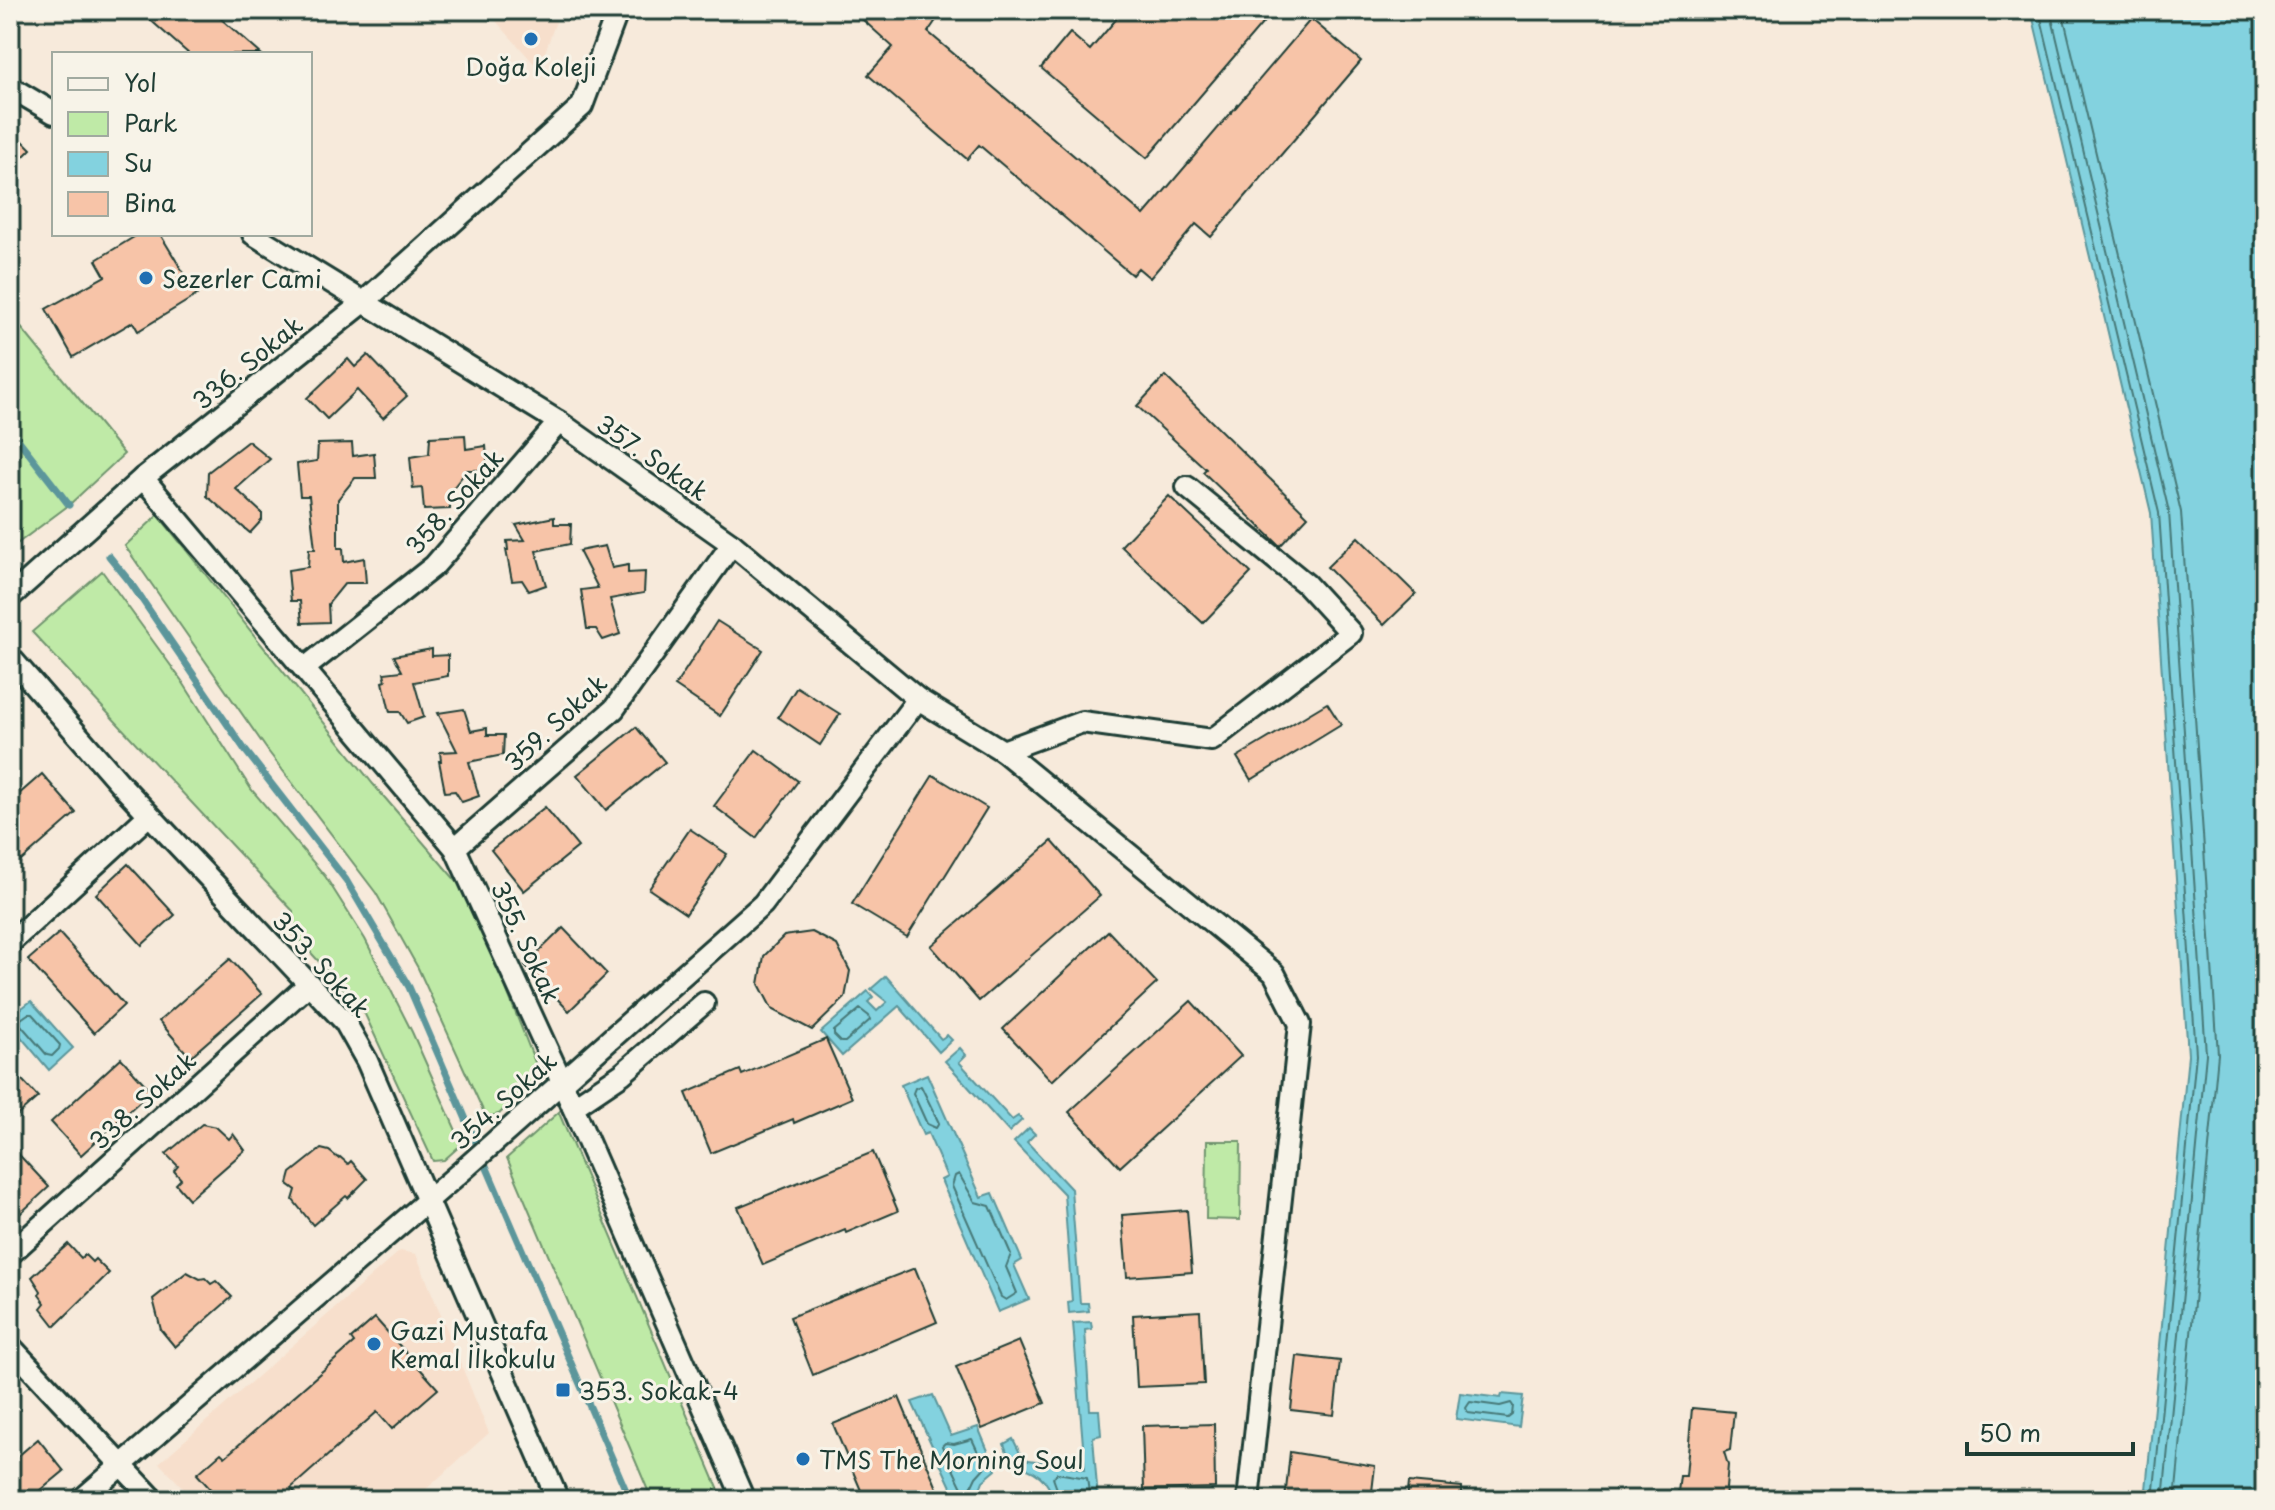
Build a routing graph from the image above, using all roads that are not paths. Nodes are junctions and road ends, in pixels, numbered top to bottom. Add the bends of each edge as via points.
1 (618, 10) edge
2 (10, 87) edge
3 (52, 112) edge
4 (256, 236) edge
5 (364, 302) junction
6 (559, 422) junction
7 (143, 478) junction
8 (1187, 487) dead end
9 (732, 544) junction
10 (10, 597) edge
11 (10, 657) edge
12 (305, 668) junction
13 (918, 699) junction
14 (1003, 751) junction
15 (149, 815) junction
16 (455, 848) junction
17 (10, 943) edge
18 (309, 984) junction
19 (704, 1003) dead end
20 (562, 1082) junction
21 (573, 1107) junction
22 (428, 1200) junction
23 (10, 1254) edge
24 (10, 1346) edge
25 (120, 1466) junction
26 (81, 1500) edge
27 (154, 1500) edge
28 (558, 1500) edge
29 (744, 1500) edge
30 (1248, 1500) edge

1 - 5 street, 336. Sokak via 582,106
2 - 3 street
4 - 5 street, 357. Sokak
5 - 6 street, 357. Sokak
5 - 7 street, 336. Sokak
6 - 9 street, 357. Sokak
6 - 12 street, 358. Sokak via 434,566
7 - 10 street, 336. Sokak
7 - 12 street, 355. Sokak
8 - 14 street via 1306,584 1351,633 1212,740 1082,722
9 - 13 street, 357. Sokak
9 - 16 street, 359. Sokak via 614,709
11 - 15 street, 353. Sokak
12 - 16 street, 355. Sokak
13 - 14 street, 357. Sokak
13 - 20 street, 354. Sokak via 763,904
14 - 30 street, 357. Sokak via 1274,973 1300,1024
15 - 17 street
15 - 18 street, 353. Sokak
16 - 20 street, 355. Sokak
18 - 22 street, 353. Sokak via 345,1022 367,1061
18 - 23 street, 338. Sokak
19 - 21 street via 622,1074
20 - 21 street, 355. Sokak
20 - 22 street, 354. Sokak
21 - 29 street, 355. Sokak
22 - 25 street, 354. Sokak
22 - 28 street, 353. Sokak
24 - 25 street
25 - 26 street, 354. Sokak
25 - 27 street

